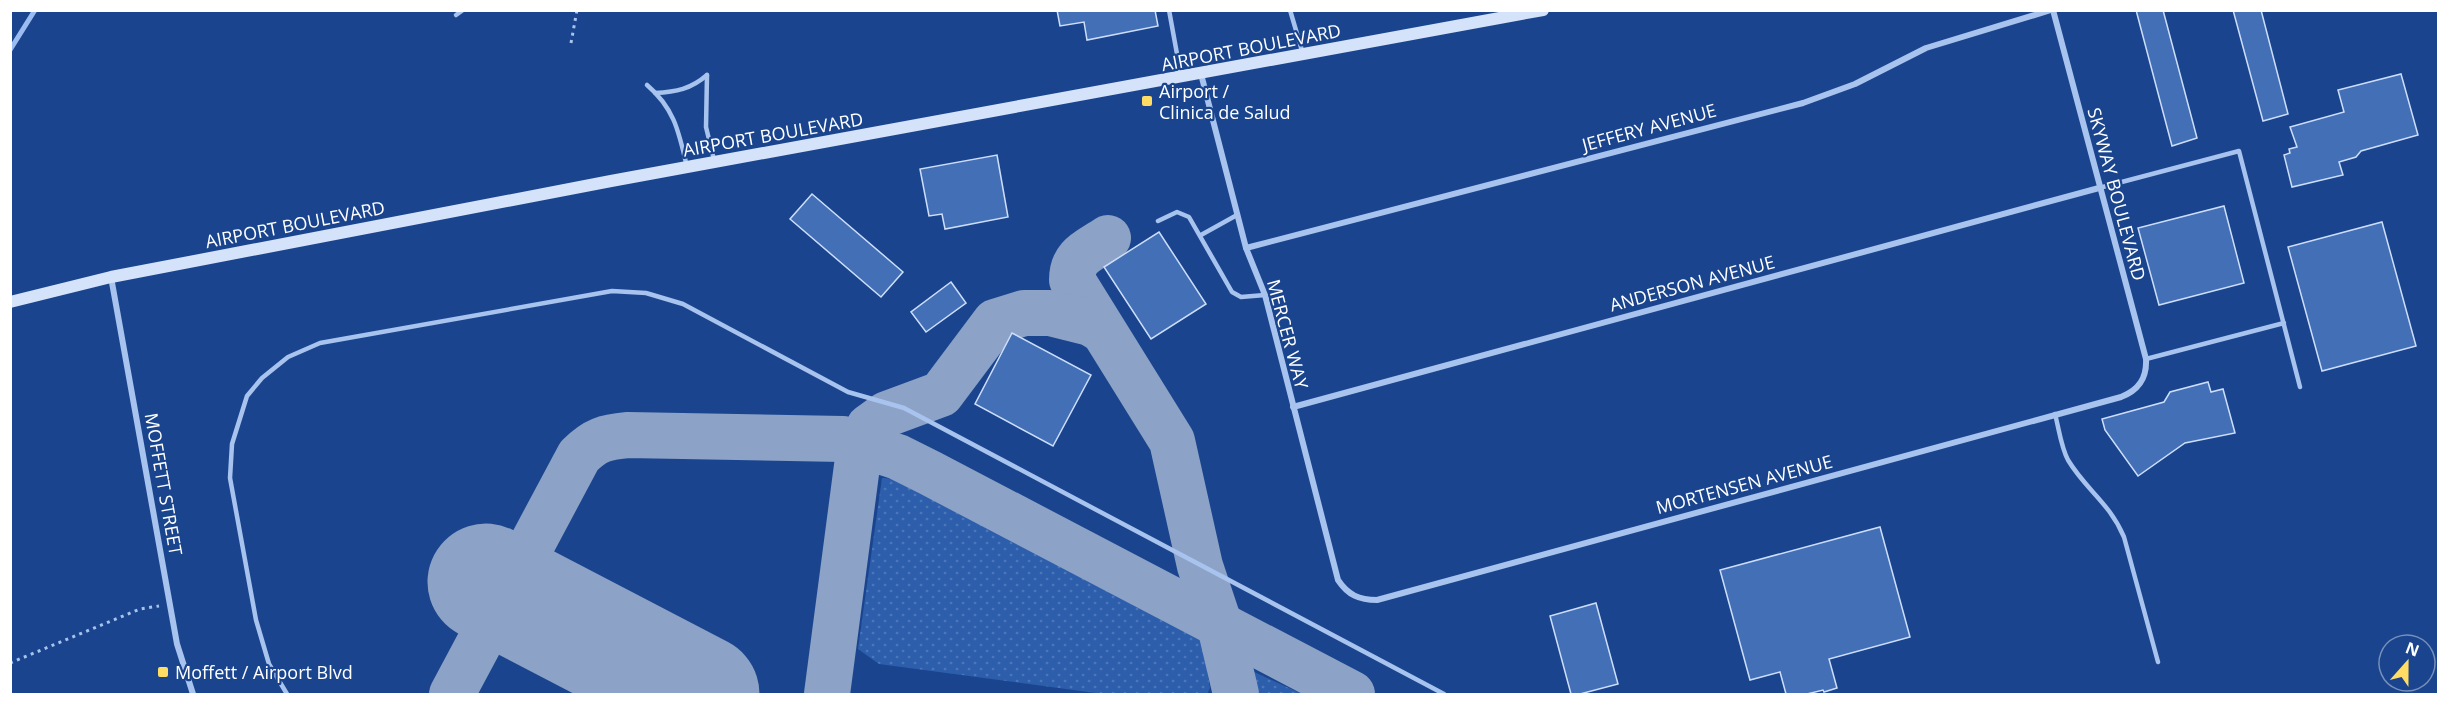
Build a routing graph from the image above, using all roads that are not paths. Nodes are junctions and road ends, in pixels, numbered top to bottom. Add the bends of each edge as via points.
1 (463, 10) edge
2 (1170, 10) edge
3 (1290, 10) edge
4 (1543, 10) edge
5 (2052, 10) edge
6 (456, 15) dead end
7 (1304, 55) junction
8 (1201, 74) junction
9 (1181, 78) junction
10 (647, 85) dead end
11 (656, 93) junction
12 (715, 163) junction
13 (687, 168) junction
14 (2099, 188) junction
15 (1237, 215) junction
16 (1158, 222) dead end
17 (1201, 235) junction
18 (1246, 248) junction
19 (111, 277) junction
20 (1265, 295) junction
21 (10, 302) edge
22 (2284, 323) junction
23 (2146, 358) junction
24 (2140, 384) joint
25 (2300, 387) dead end
26 (1293, 407) junction
27 (2055, 414) junction
28 (1353, 596) joint
29 (2158, 662) dead end
30 (193, 694) edge
31 (286, 694) edge
32 (1444, 694) edge

1 - 6 lane
2 - 9 lane
3 - 7 lane
4 - 7 main road, AIRPORT BOULEVARD
5 - 14 street, SKYWAY BOULEVARD
5 - 18 street, JEFFERY AVENUE via 1926,48 1855,84 1803,103
7 - 8 main road, AIRPORT BOULEVARD
8 - 9 main road, AIRPORT BOULEVARD
8 - 15 street, MERCER WAY
9 - 12 main road, AIRPORT BOULEVARD
10 - 11 lane
11 - 12 lane via 683,90 707,75 706,127
11 - 13 lane via 670,111
12 - 13 main road, AIRPORT BOULEVARD
13 - 19 main road, AIRPORT BOULEVARD
14 - 22 lane via 2239,151
14 - 23 street, SKYWAY BOULEVARD
14 - 26 street, ANDERSON AVENUE
15 - 17 lane
15 - 18 street, MERCER WAY
16 - 17 lane via 1171,214 1183,213
17 - 20 lane via 1232,292 1245,298
18 - 20 street, MERCER WAY
19 - 21 main road, AIRPORT BOULEVARD
19 - 30 street, MOFFETT STREET via 177,644
20 - 26 street, MERCER WAY
22 - 23 lane
22 - 25 lane
23 - 24 street, SKYWAY BOULEVARD
24 - 27 street, MORTENSEN AVENUE via 2130,393
26 - 28 street, MERCER WAY via 1338,580
27 - 28 street, MORTENSEN AVENUE via 1377,600
27 - 29 lane via 2067,458 2116,518 2124,537
31 - 32 lane via 269,664 256,620 230,478 232,444 247,396 288,357 320,343 612,291 646,293 682,304 848,392 904,408

